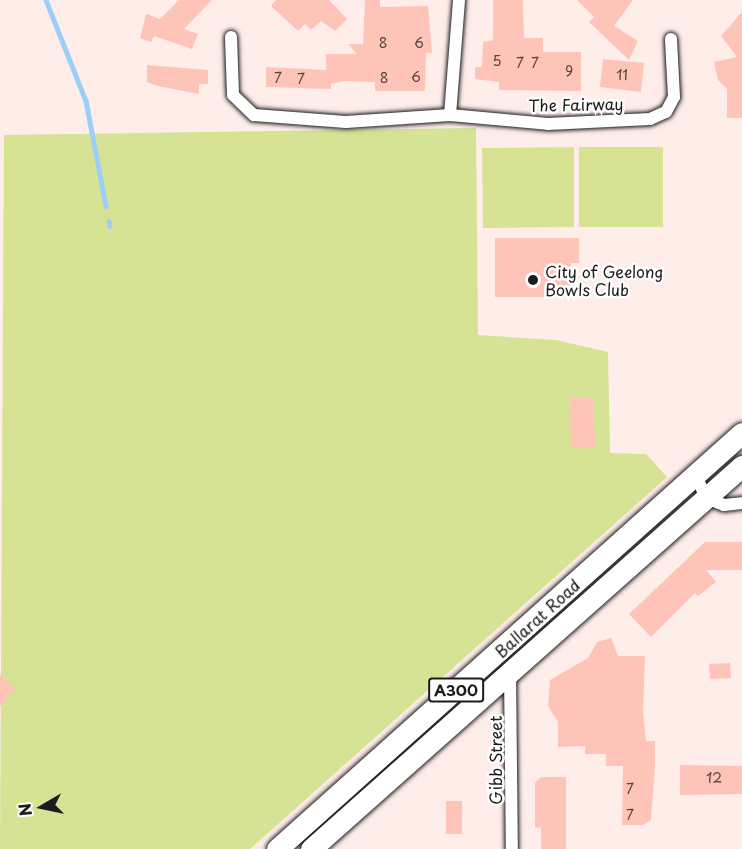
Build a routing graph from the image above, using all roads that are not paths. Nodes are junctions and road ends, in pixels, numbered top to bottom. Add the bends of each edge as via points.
1 (459, 0) edge
2 (231, 37) dead end
3 (671, 39) dead end
4 (450, 115) junction
5 (742, 433) edge
6 (742, 466) edge
7 (696, 475) junction
8 (715, 502) junction
9 (742, 503) edge
10 (510, 672) junction
11 (277, 849) edge
12 (311, 849) edge
13 (512, 849) edge

1 - 4 street
2 - 4 street, The Fairway via 233,95 241,108 269,118 346,122
3 - 4 street, The Fairway via 674,98 666,112 650,118 549,124
5 - 7 highway, Ballarat Road / A300
6 - 8 highway, Ballarat Road / A300
7 - 8 street
7 - 11 highway, Ballarat Road / A300
8 - 9 street
8 - 10 highway, Ballarat Road / A300
10 - 12 highway, Ballarat Road / A300
10 - 13 street, Gibb Street

